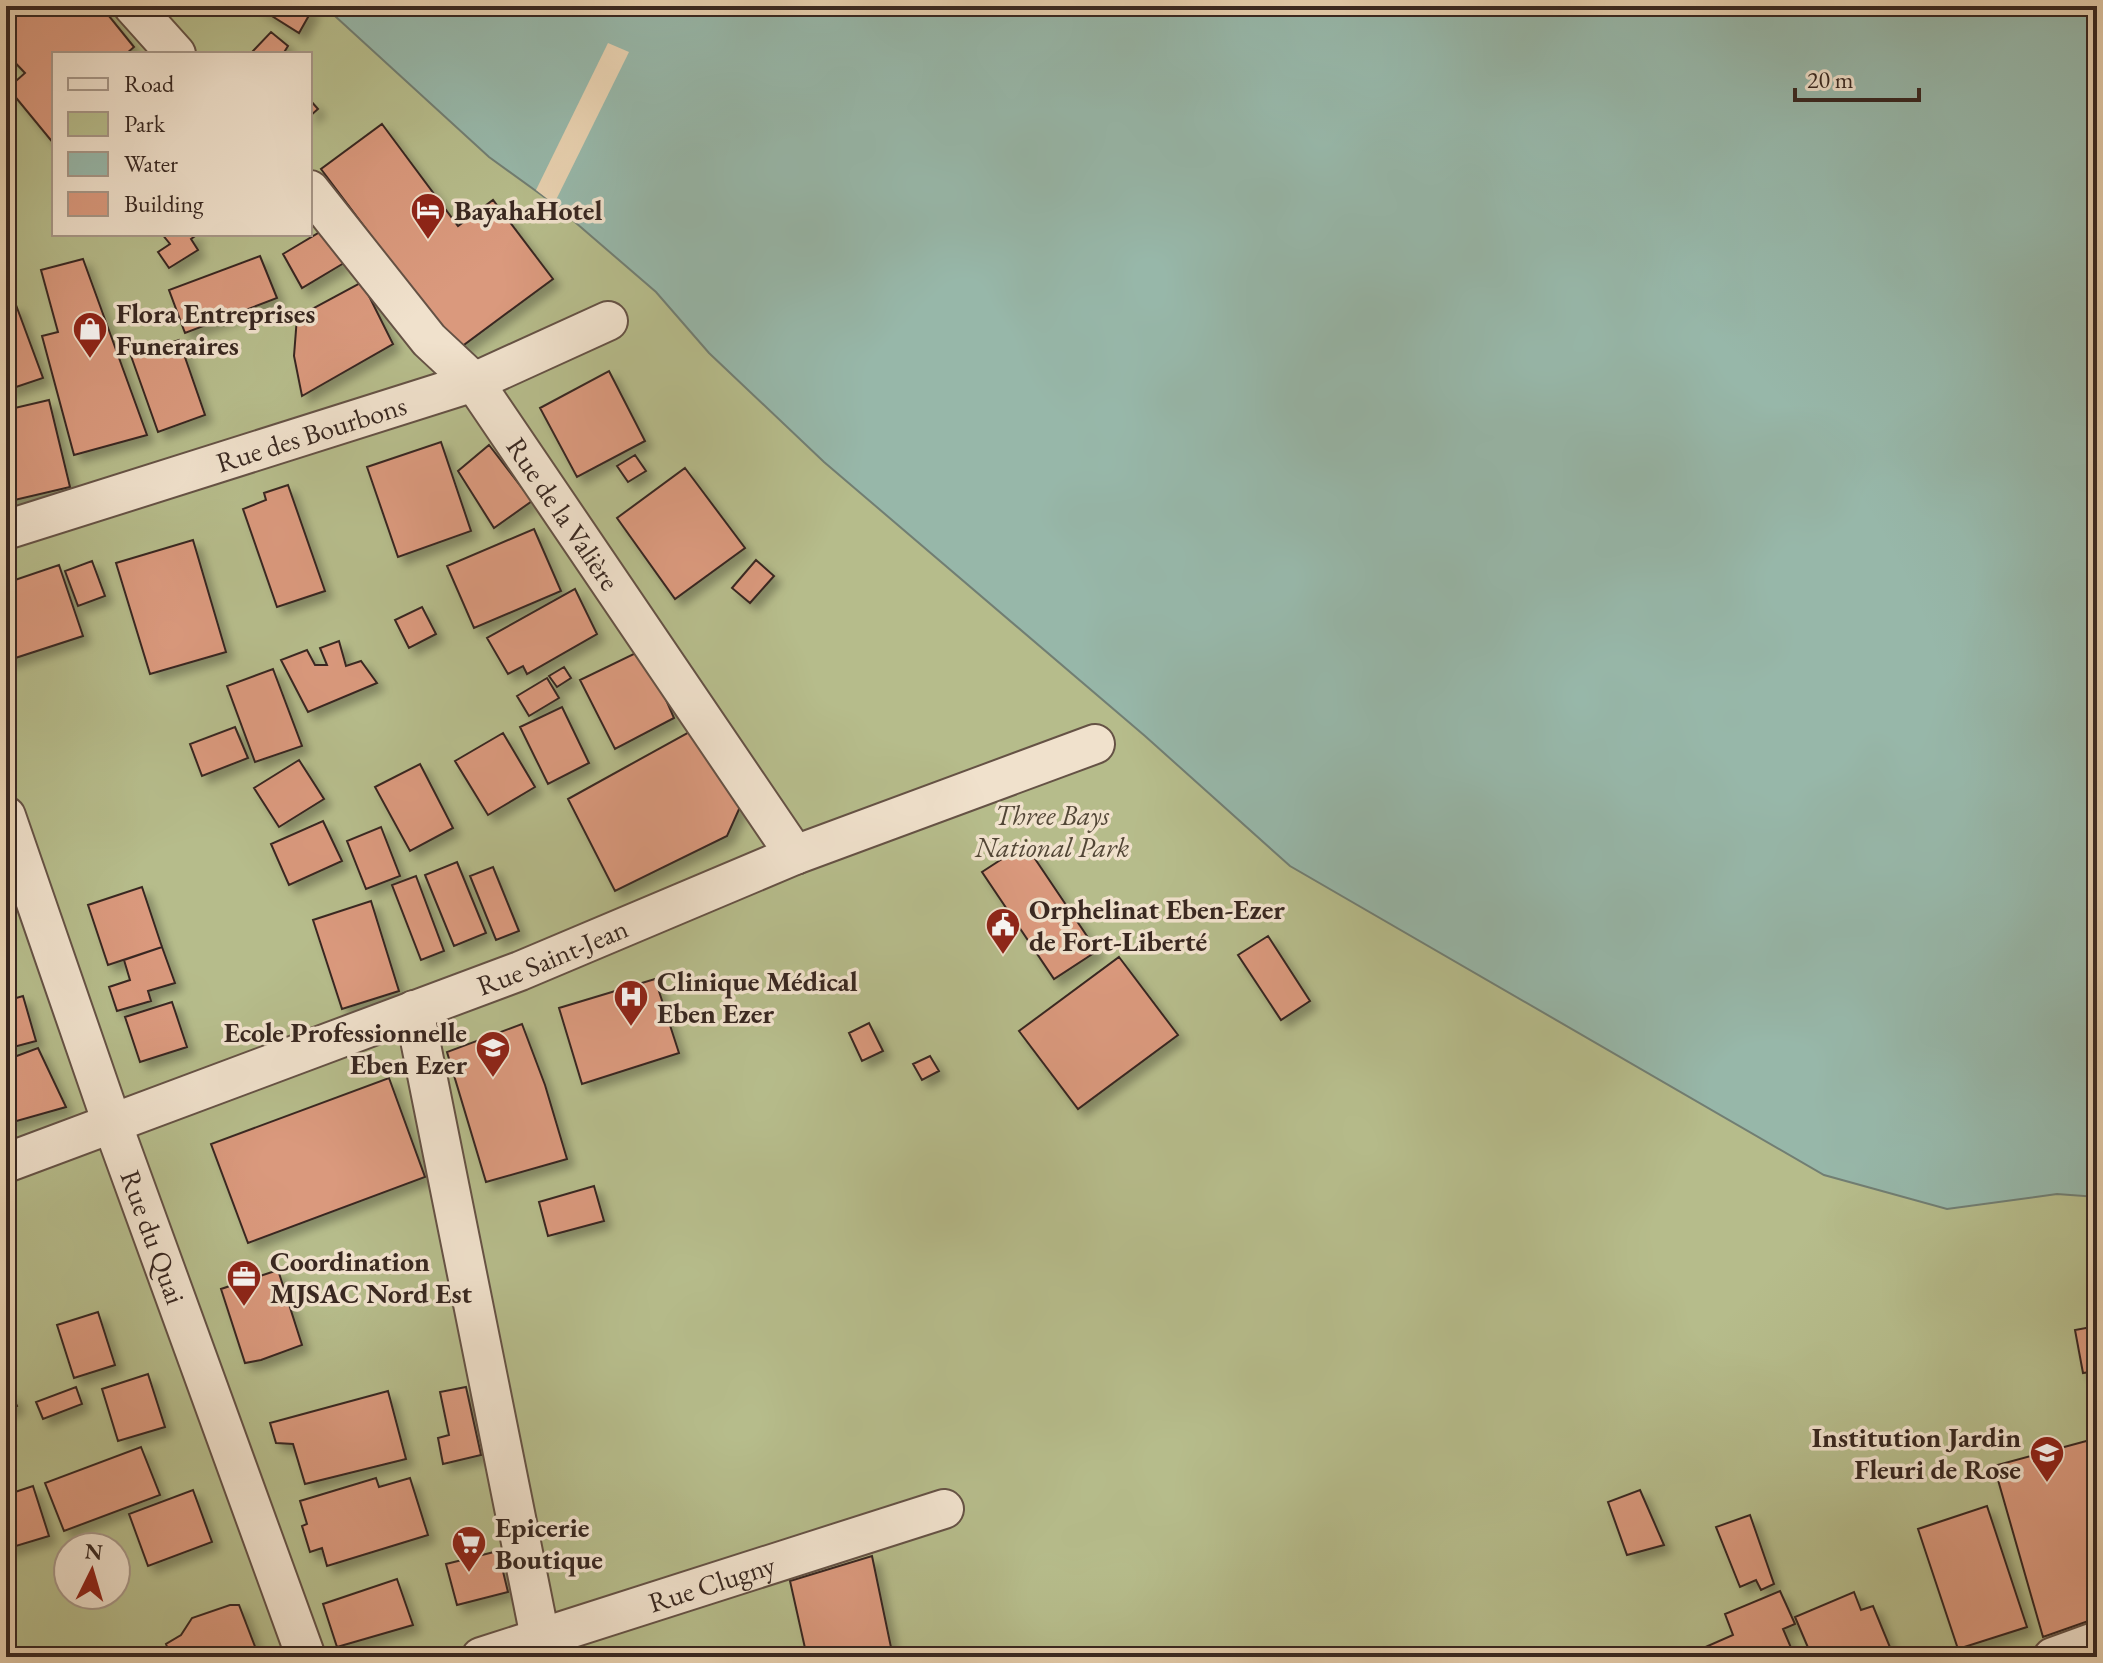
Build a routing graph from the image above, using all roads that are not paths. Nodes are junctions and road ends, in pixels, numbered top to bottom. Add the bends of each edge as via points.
1 (133, 6) edge
2 (174, 52) edge
3 (312, 193) edge
4 (608, 321) dead end
5 (474, 382) junction
6 (6, 530) edge
7 (1095, 744) dead end
8 (6, 816) edge
9 (795, 855) junction
10 (414, 1010) junction
11 (112, 1123) junction
12 (6, 1163) edge
13 (944, 1509) dead end
14 (2097, 1641) edge
15 (541, 1647) edge
16 (306, 1657) edge
17 (481, 1657) edge
18 (2053, 1657) edge

1 - 2 street
3 - 5 street, Rue de la Valière via 429,340
4 - 5 street, Rue des Bourbons
5 - 6 street, Rue des Bourbons
5 - 9 street, Rue de la Valière
7 - 9 street, Rue Saint-Jean
8 - 11 street, Rue du Quai
9 - 10 street, Rue Saint-Jean
10 - 11 street, Rue Saint-Jean
10 - 15 street
11 - 12 street, Rue Saint-Jean
11 - 16 street, Rue du Quai
13 - 15 street, Rue Clugny
14 - 18 street
15 - 17 street, Rue Clugny

